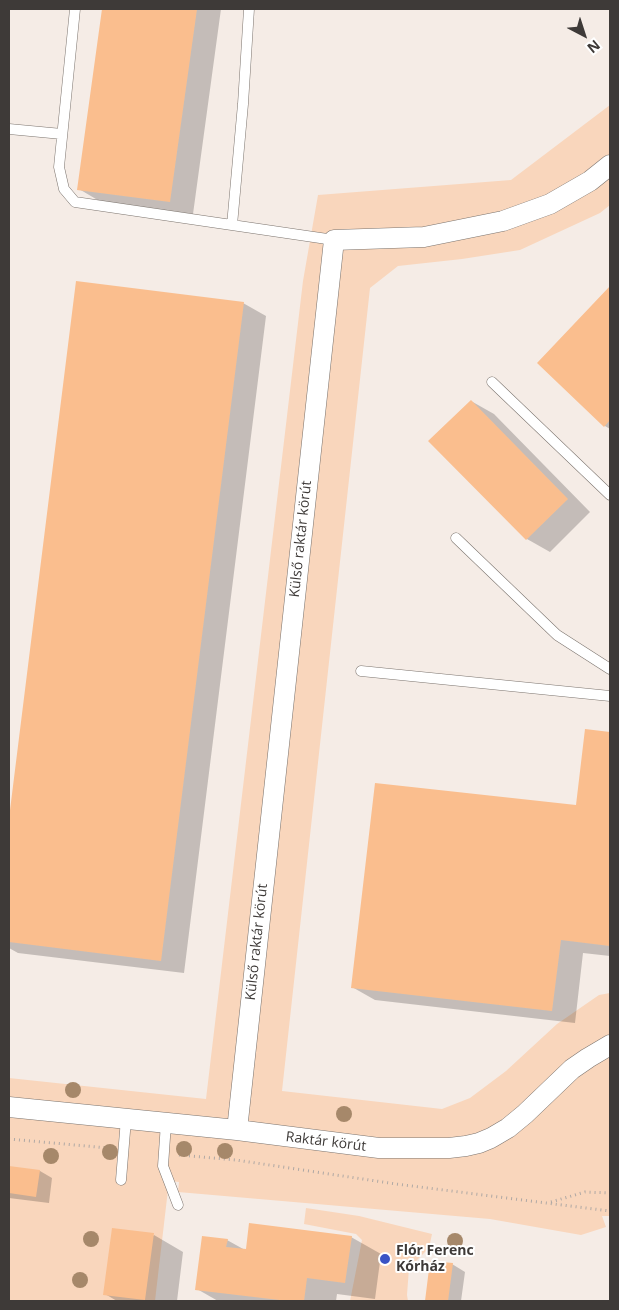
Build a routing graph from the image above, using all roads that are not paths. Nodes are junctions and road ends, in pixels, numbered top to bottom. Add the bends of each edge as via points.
1 (76, 9) edge
2 (249, 9) edge
3 (9, 129) edge
4 (62, 134) junction
5 (610, 165) edge
6 (232, 225) junction
7 (334, 240) junction
8 (492, 382) dead end
9 (610, 495) edge
10 (456, 538) dead end
11 (610, 669) edge
12 (361, 671) dead end
13 (610, 696) edge
14 (610, 1045) edge
15 (9, 1107) edge
16 (237, 1130) junction
17 (125, 1135) junction
18 (165, 1139) junction
19 (121, 1180) dead end
20 (178, 1206) dead end

1 - 4 lane
2 - 6 lane
3 - 4 lane
4 - 6 lane via 59,168 64,188 75,202
5 - 7 street via 590,181 550,204 503,221 424,237
6 - 7 lane
7 - 16 street, Külső raktár körút
8 - 9 lane
10 - 11 lane via 557,635
12 - 13 lane
14 - 16 street, Raktár körút via 572,1070 508,1128 466,1146 378,1148
15 - 17 street, Raktár körút
16 - 18 street, Raktár körút
17 - 18 street, Raktár körút
17 - 19 lane
18 - 20 lane via 163,1166

